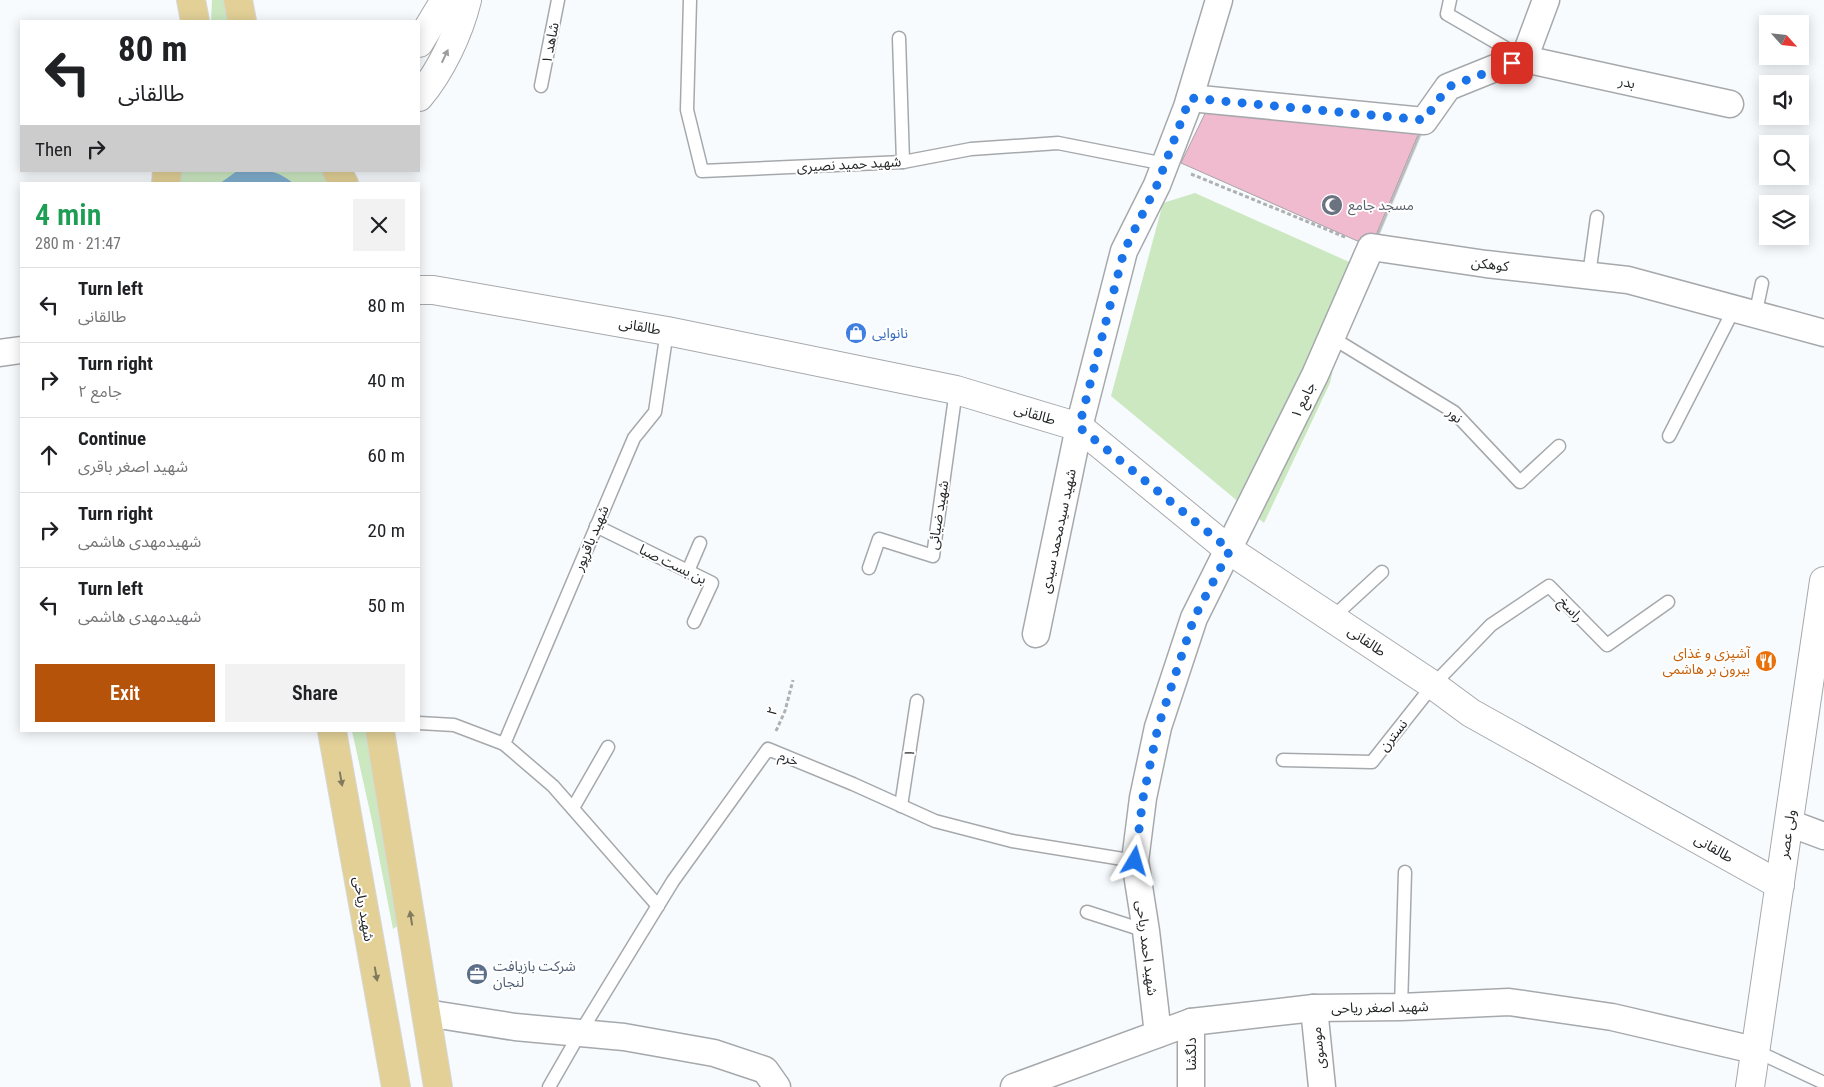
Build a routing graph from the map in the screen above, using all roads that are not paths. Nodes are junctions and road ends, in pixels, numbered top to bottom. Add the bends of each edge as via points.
1 (191, 0) edge
2 (238, 0) edge
3 (445, 0) edge
4 (468, 0) edge
5 (558, 0) edge
6 (690, 0) edge
7 (1219, 0) edge
8 (1450, 0) edge
9 (1546, 0) edge
10 (195, 20) edge
11 (242, 20) edge
12 (899, 38) dead end
13 (420, 41) edge
14 (1524, 59) junction
15 (541, 86) dead end
16 (420, 96) edge
17 (1190, 98) junction
18 (1730, 104) dead end
19 (903, 162) junction
20 (1165, 164) junction
21 (354, 172) edge
22 (346, 182) edge
23 (1597, 217) dead end
24 (1371, 247) joint
25 (1588, 275) junction
26 (1762, 283) dead end
27 (423, 287) edge
28 (1744, 312) junction
29 (668, 331) junction
30 (1824, 333) edge
31 (1331, 337) junction
32 (20, 350) edge
33 (0, 353) edge
34 (956, 390) junction
35 (1079, 427) junction
36 (1669, 436) dead end
37 (1559, 446) dead end
38 (596, 526) junction
39 (700, 543) dead end
40 (1230, 550) junction
41 (869, 568) dead end
42 (688, 571) junction
43 (1382, 572) dead end
44 (1824, 581) edge
45 (1668, 602) dead end
46 (1332, 618) junction
47 (694, 622) dead end
48 (1036, 634) dead end
49 (1433, 685) junction
50 (917, 701) dead end
51 (420, 723) edge
52 (332, 732) edge
53 (380, 732) edge
54 (504, 744) junction
55 (608, 747) dead end
56 (1283, 760) dead end
57 (901, 806) junction
58 (572, 808) junction
59 (1789, 823) junction
60 (1824, 836) edge
61 (1135, 861) junction
62 (1405, 872) dead end
63 (1780, 885) junction
64 (658, 906) junction
65 (1087, 912) dead end
66 (1146, 931) junction
67 (1314, 1008) junction
68 (1401, 1008) junction
69 (426, 1012) junction
70 (1191, 1022) junction
71 (580, 1033) junction
72 (1158, 1034) junction
73 (1754, 1050) junction
74 (1824, 1083) edge
75 (396, 1087) edge
76 (438, 1087) edge
77 (549, 1087) edge
78 (778, 1087) edge
79 (1014, 1087) edge
80 (1191, 1087) edge
81 (1322, 1087) edge
82 (1750, 1087) edge

1 - 10 main road
2 - 11 main road
3 - 13 street
16 -> 4 street via 433,80 463,18
5 - 15 lane, شاهد ۱
6 - 19 lane, شهید حمید نصیری via 687,110 702,171
7 - 17 street, شهید سیدمحمد سیدی
8 - 14 lane via 1447,14
9 - 14 street
12 - 19 lane
14 - 17 street via 1448,87 1424,120
14 - 18 street, بدر
17 - 20 street, شهید سیدمحمد سیدی
19 - 20 lane, شهید حمید نصیری via 971,149 1058,143
20 - 35 street, شهید سیدمحمد سیدی via 1124,251
21 - 22 street
23 - 25 lane
24 - 25 street, کوهکن
24 - 31 street, جامع ۱
25 - 28 street, کوهکن via 1628,280
26 - 28 lane
27 - 29 street, طالقانی
28 - 30 street, کوهکن
28 - 36 lane
29 - 34 street, طالقانی
29 - 38 lane, شهید باقرپور via 655,412 634,438
31 - 37 lane, نور via 1454,412 1520,482
31 - 40 street, جامع ۱
32 - 33 street
34 - 35 street, طالقانی
34 - 41 lane, شهید ضیائی via 933,556 879,539
35 - 40 street, طالقانی
35 - 48 street, شهید سیدمحمد سیدی
38 - 42 lane, بن بست صبا
38 - 54 lane, شهید باقرپور
39 - 42 lane
40 - 46 street, طالقانی
40 - 61 street, شهید احمد ریاحی via 1194,618 1158,727 1143,798
42 - 47 lane, بن بست صبا via 712,583
43 - 46 lane
44 - 59 street, ولی عصر
45 - 49 lane, راسخ via 1607,645 1548,586 1491,625
46 - 49 street, طالقانی
49 - 56 lane, نسترن via 1372,762
49 - 63 street, طالقانی via 1471,713
50 - 57 lane, ۱
51 - 54 lane via 454,724
52 -> 75 main road, شهید ریاحی
69 -> 53 main road
54 - 58 lane via 553,786
55 - 58 lane
57 - 61 lane, خرم via 935,822 1012,842
57 - 64 lane, خرم via 768,749
58 - 64 lane
59 - 60 street
59 - 63 street, ولی عصر
61 - 66 street, شهید احمد ریاحی
62 - 68 lane
63 - 73 street, ولی عصر
64 - 71 lane, خرم
65 - 66 lane
66 - 72 street, شهید احمد ریاحی
67 - 68 street, شهید اصغر ریاحی
67 - 70 street, شهید اصغر ریاحی
67 - 81 street, موسوی
68 - 73 street, شهید اصغر ریاحی via 1509,1002 1612,1017
69 - 71 street via 516,1027
69 - 76 main road
70 - 72 street, شهید اصغر ریاحی
70 - 80 street, دلگشا
71 - 77 lane, خرم
71 - 78 street via 624,1037 714,1053 765,1070
72 - 79 street, شهید اصغر ریاحی
73 - 74 lane
73 - 82 street, ولی عصر

